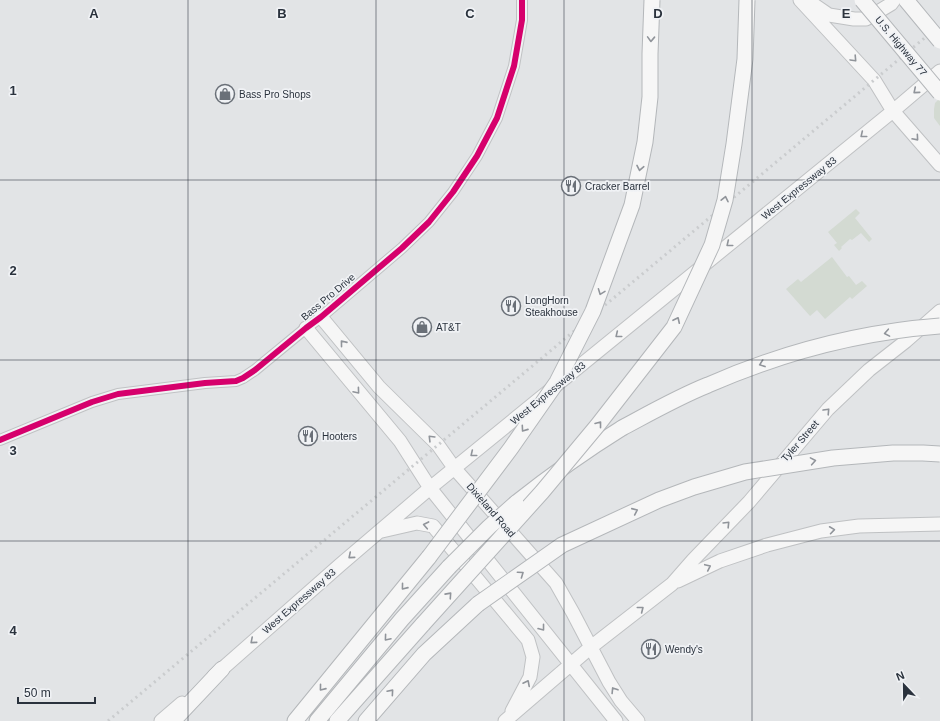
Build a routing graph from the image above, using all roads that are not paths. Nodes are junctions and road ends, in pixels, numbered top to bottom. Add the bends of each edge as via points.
1 (522, 0) edge
2 (652, 0) edge
3 (748, 0) edge
4 (800, 0) edge
5 (807, 0) edge
6 (862, 0) edge
7 (894, 0) edge
8 (906, 0) edge
9 (940, 41) edge
10 (940, 71) edge
11 (940, 93) edge
12 (893, 111) junction
13 (940, 166) edge
14 (940, 311) edge
15 (321, 317) junction
16 (940, 326) edge
17 (306, 328) junction
18 (0, 440) edge
19 (940, 454) edge
20 (455, 469) junction
21 (430, 488) junction
22 (940, 524) edge
23 (381, 531) junction
24 (672, 584) junction
25 (591, 648) junction
26 (571, 664) junction
27 (222, 669) junction
28 (507, 719) edge
29 (161, 721) edge
30 (173, 721) edge
31 (295, 721) edge
32 (316, 721) edge
33 (337, 721) edge
34 (366, 721) edge
35 (616, 721) edge
36 (638, 721) edge

1 - 15 street, Bass Pro Drive via 522,20 514,66 497,118 477,156 429,222
2 -> 31 highway, bridge via 650,97 645,142 632,205 593,311 557,382 511,448 429,557
33 -> 3 highway, bridge via 542,492 598,426 674,327 712,245 725,200 745,59
4 -> 12 main road via 874,80
5 - 7 main road via 829,15 854,19 866,19
6 - 11 highway, U.S. Highway 77, bridge
8 - 9 highway, bridge
10 -> 12 main road, West Expressway 83
12 -> 13 main road
12 -> 20 main road, West Expressway 83
24 -> 14 main road, Tyler Street via 749,502 828,409 869,370
15 - 17 street, Bass Pro Drive
20 -> 15 main road, Dixieland Road via 438,445 379,387
16 -> 32 highway, bridge via 864,336 800,352 738,372 679,398 622,428 562,468 489,527 449,567
17 - 18 street, Bass Pro Drive via 255,370 236,381 118,394
17 -> 21 main road via 400,441
34 -> 19 highway, bridge via 424,654 478,604 562,545 659,500 745,472 833,458 893,453
20 - 21 main road, West Expressway 83
20 - 25 main road, Dixieland Road via 556,583
21 - 23 main road, West Expressway 83
21 -> 26 main road
24 -> 22 main road via 720,561 821,531 859,526
23 -> 27 main road, West Expressway 83
28 -> 23 main road via 530,677 533,657 528,640 433,526 417,523
25 -> 24 main road
25 - 26 main road
36 -> 25 main road, Dixieland Road via 621,701
26 - 28 main road
26 - 35 main road
27 - 29 main road, West Expressway 83
27 - 30 highway

